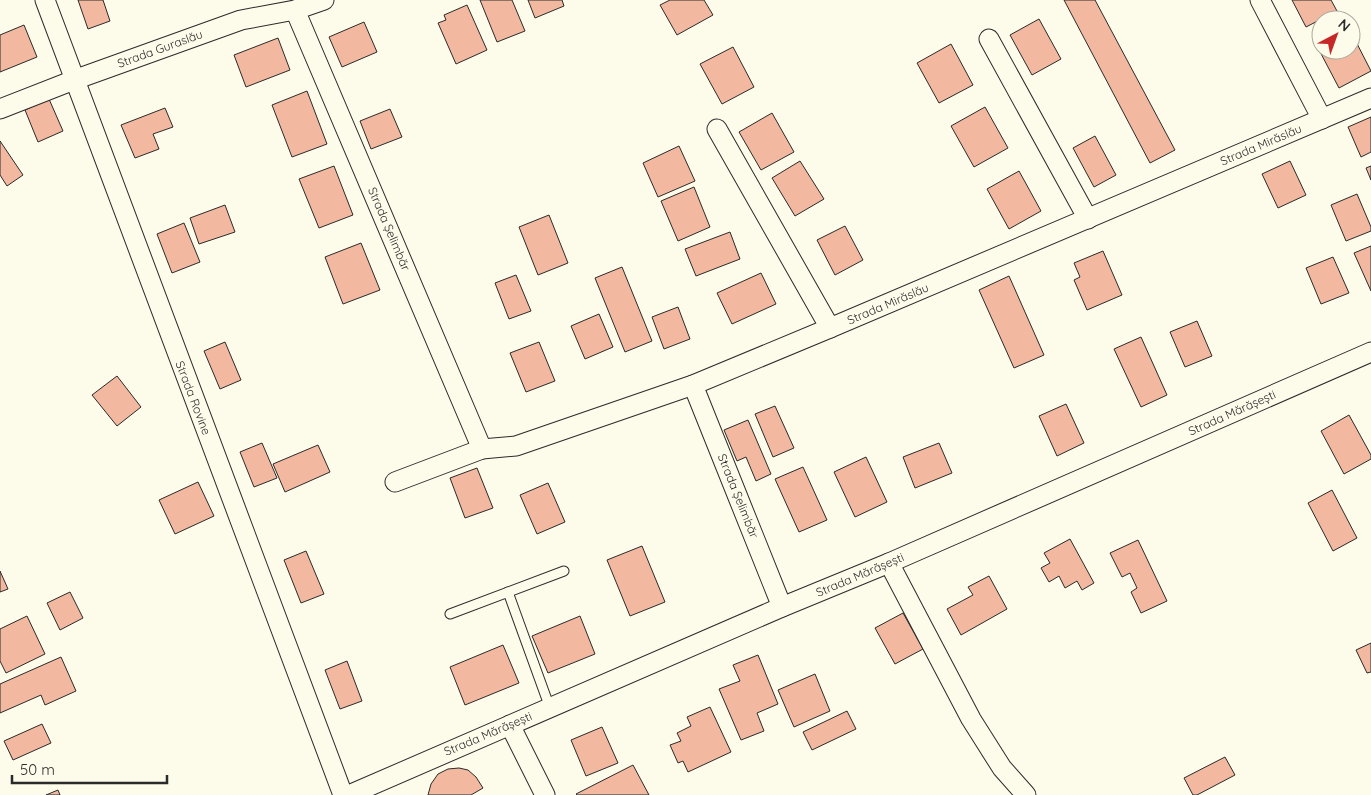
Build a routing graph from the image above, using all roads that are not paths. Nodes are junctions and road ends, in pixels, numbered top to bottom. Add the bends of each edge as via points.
1 (45, 0) edge
2 (1260, 0) edge
3 (310, 4) edge
4 (989, 39) dead end
5 (74, 80) junction
6 (1371, 98) edge
7 (0, 109) edge
8 (1322, 119) junction
9 (717, 129) dead end
10 (1088, 219) junction
11 (830, 328) junction
12 (1371, 352) edge
13 (693, 385) junction
14 (482, 449) junction
15 (395, 482) dead end
16 (889, 563) junction
17 (564, 570) dead end
18 (508, 592) junction
19 (782, 607) junction
20 (450, 614) dead end
21 (550, 708) junction
22 (510, 725) junction
23 (343, 795) edge
24 (349, 795) edge
25 (546, 795) edge
26 (1026, 795) edge

1 - 5 street, Strada Rovine
2 - 8 street
3 - 5 street, Strada Guraslău via 241,20
3 - 14 street, Strada Șelimbăr
4 - 10 street
5 - 7 street, Strada Guraslău
5 - 23 street, Strada Rovine
6 - 8 street, Strada Mirăslău
8 - 10 street, Strada Mirăslău
9 - 11 street
10 - 11 street, Strada Mirăslău
11 - 13 street, Strada Mirăslău
12 - 16 street, Strada Mărășești
13 - 14 street, Strada Mirăslău via 516,446
13 - 19 street, Strada Șelimbăr
14 - 15 street, Strada Mirăslău
16 - 19 street, Strada Mărășești
16 - 26 street via 971,720 1002,768
17 - 18 lane
18 - 20 lane
18 - 21 lane
19 - 21 street, Strada Mărășești
21 - 22 street, Strada Mărășești
22 - 24 street, Strada Mărășești
22 - 25 street

